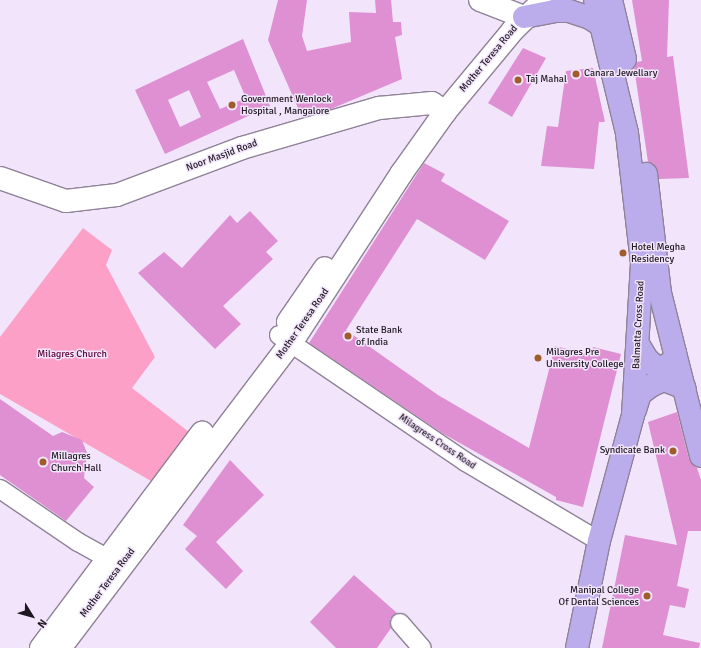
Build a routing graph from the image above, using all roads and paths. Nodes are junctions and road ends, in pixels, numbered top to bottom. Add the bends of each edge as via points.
1 (480, 0) edge
2 (544, 0) edge
3 (595, 0) edge
4 (611, 0) edge
5 (519, 10) edge
6 (601, 25) junction
7 (439, 108) junction
8 (0, 178) edge
9 (285, 339) junction
10 (638, 344) junction
11 (675, 353) junction
12 (685, 388) junction
13 (633, 415) junction
14 (701, 456) edge
15 (0, 488) edge
16 (599, 541) junction
17 (107, 558) junction
18 (400, 623) dead end
19 (41, 648) edge
20 (60, 648) edge
21 (422, 648) edge
22 (577, 648) edge

1 - 5 main road
2 - 5 main road, Mother Teresa Road
3 - 6 main road, Balmatta Cross Road
4 - 11 main road via 640,139 652,213 660,293
5 - 6 main road via 569,11 588,17
5 - 7 main road, Mother Teresa Road
6 - 10 main road, Balmatta Cross Road via 627,133 642,263
7 - 8 main road, Noor Masjid Road via 379,108 303,128 117,195 66,201
7 - 9 main road, Mother Teresa Road
9 - 16 street, Milagress Cross Road via 466,462
9 - 17 main road
9 - 20 main road, Mother Teresa Road via 210,447
10 - 11 main road via 647,359 656,367 671,365
10 - 13 main road, Balmatta Cross Road
11 - 12 main road
12 - 13 main road via 664,380 652,385 640,394
12 - 14 main road
13 - 16 main road, Balmatta Cross Road
15 - 17 street via 78,542
16 - 22 main road, Balmatta Cross Road
17 - 19 main road
18 - 21 street

